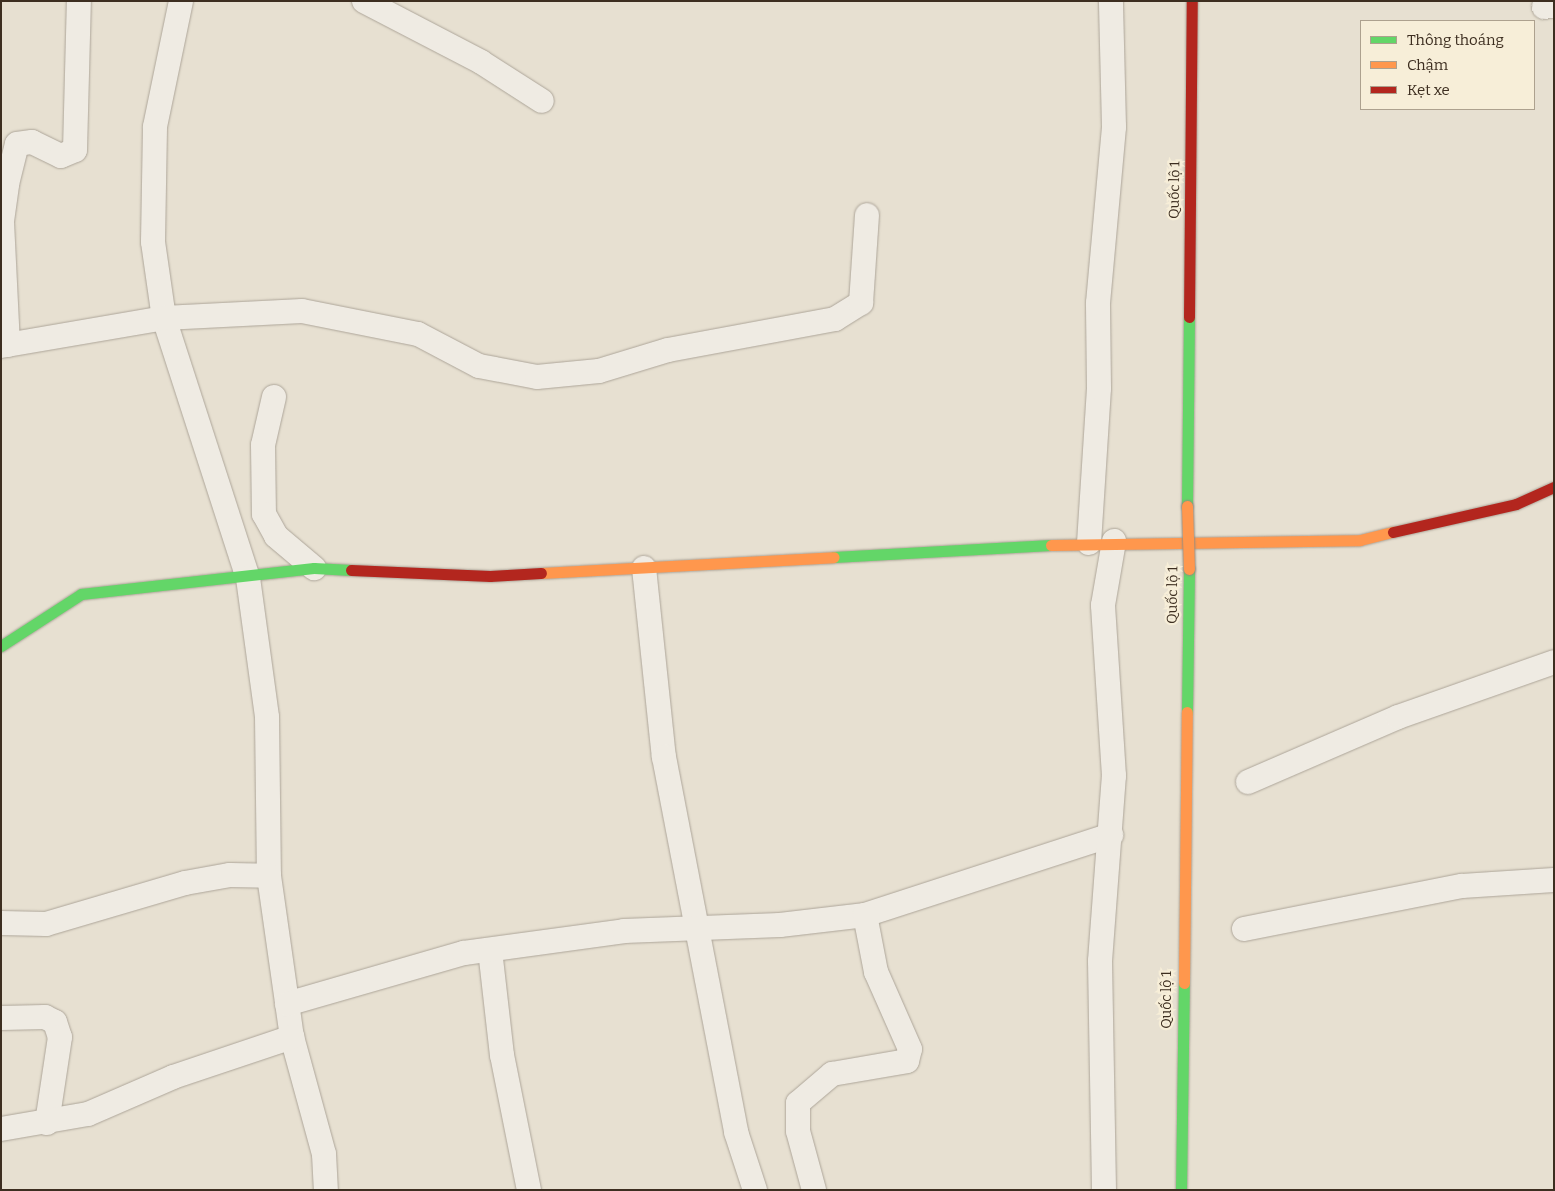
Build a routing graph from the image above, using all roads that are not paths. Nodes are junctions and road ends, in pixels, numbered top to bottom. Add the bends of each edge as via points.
1 (78, 1) edge
2 (181, 1) edge
3 (364, 1) edge
4 (1111, 1) edge
5 (1192, 1) edge
6 (542, 101) dead end
7 (867, 215) dead end
8 (164, 318) junction
9 (4, 346) edge
10 (274, 398) dead end
11 (1554, 487) edge
12 (1114, 541) junction
13 (1089, 543) junction
14 (314, 568) junction
15 (644, 568) junction
16 (248, 578) junction
17 (1, 646) edge
18 (1554, 662) edge
19 (1248, 782) dead end
20 (1111, 835) junction
21 (269, 876) junction
22 (1554, 880) edge
23 (865, 915) junction
24 (1, 923) edge
25 (698, 926) junction
26 (1244, 929) dead end
27 (490, 950) junction
28 (287, 1004) junction
29 (1, 1018) edge
30 (292, 1037) junction
31 (47, 1123) junction
32 (1, 1129) edge
33 (326, 1190) edge
34 (529, 1190) edge
35 (755, 1190) edge
36 (814, 1190) edge
37 (1104, 1190) edge
38 (1181, 1190) edge

1 - 9 street via 75,150 61,156 32,142 17,144 7,184 2,221
2 - 8 street via 155,127 151,185 153,242
3 - 6 street via 481,62
4 - 13 street via 1114,127 1098,302 1099,388
5 - 38 main road, Quốc lộ 1, bridge
7 - 8 street via 861,303 836,319 668,350 599,371 537,377 479,366 418,334 302,311
8 - 9 street
8 - 16 street
10 - 14 street via 263,445 264,514 276,536
11 - 12 main road via 1516,504 1360,540
12 - 13 main road
12 - 20 street via 1103,606 1113,741
13 - 15 main road
14 - 15 main road via 490,576
14 - 16 main road
15 - 25 street via 664,757
16 - 17 main road via 81,594
16 - 21 street via 267,717
18 - 19 street via 1398,717
20 - 23 street
20 - 37 street via 1100,960
21 - 24 street via 230,875 185,883 46,924
21 - 28 street
22 - 26 street via 1462,886
23 - 25 street via 780,925
23 - 36 street via 876,972 909,1055 908,1061 832,1074 798,1103 798,1131
25 - 27 street
25 - 35 street via 736,1132
27 - 28 street via 405,968
27 - 34 street via 502,1055
28 - 30 street
29 - 31 street via 45,1017 55,1022 60,1037
30 - 31 street via 173,1077 88,1114
30 - 33 street via 324,1154
31 - 32 street

